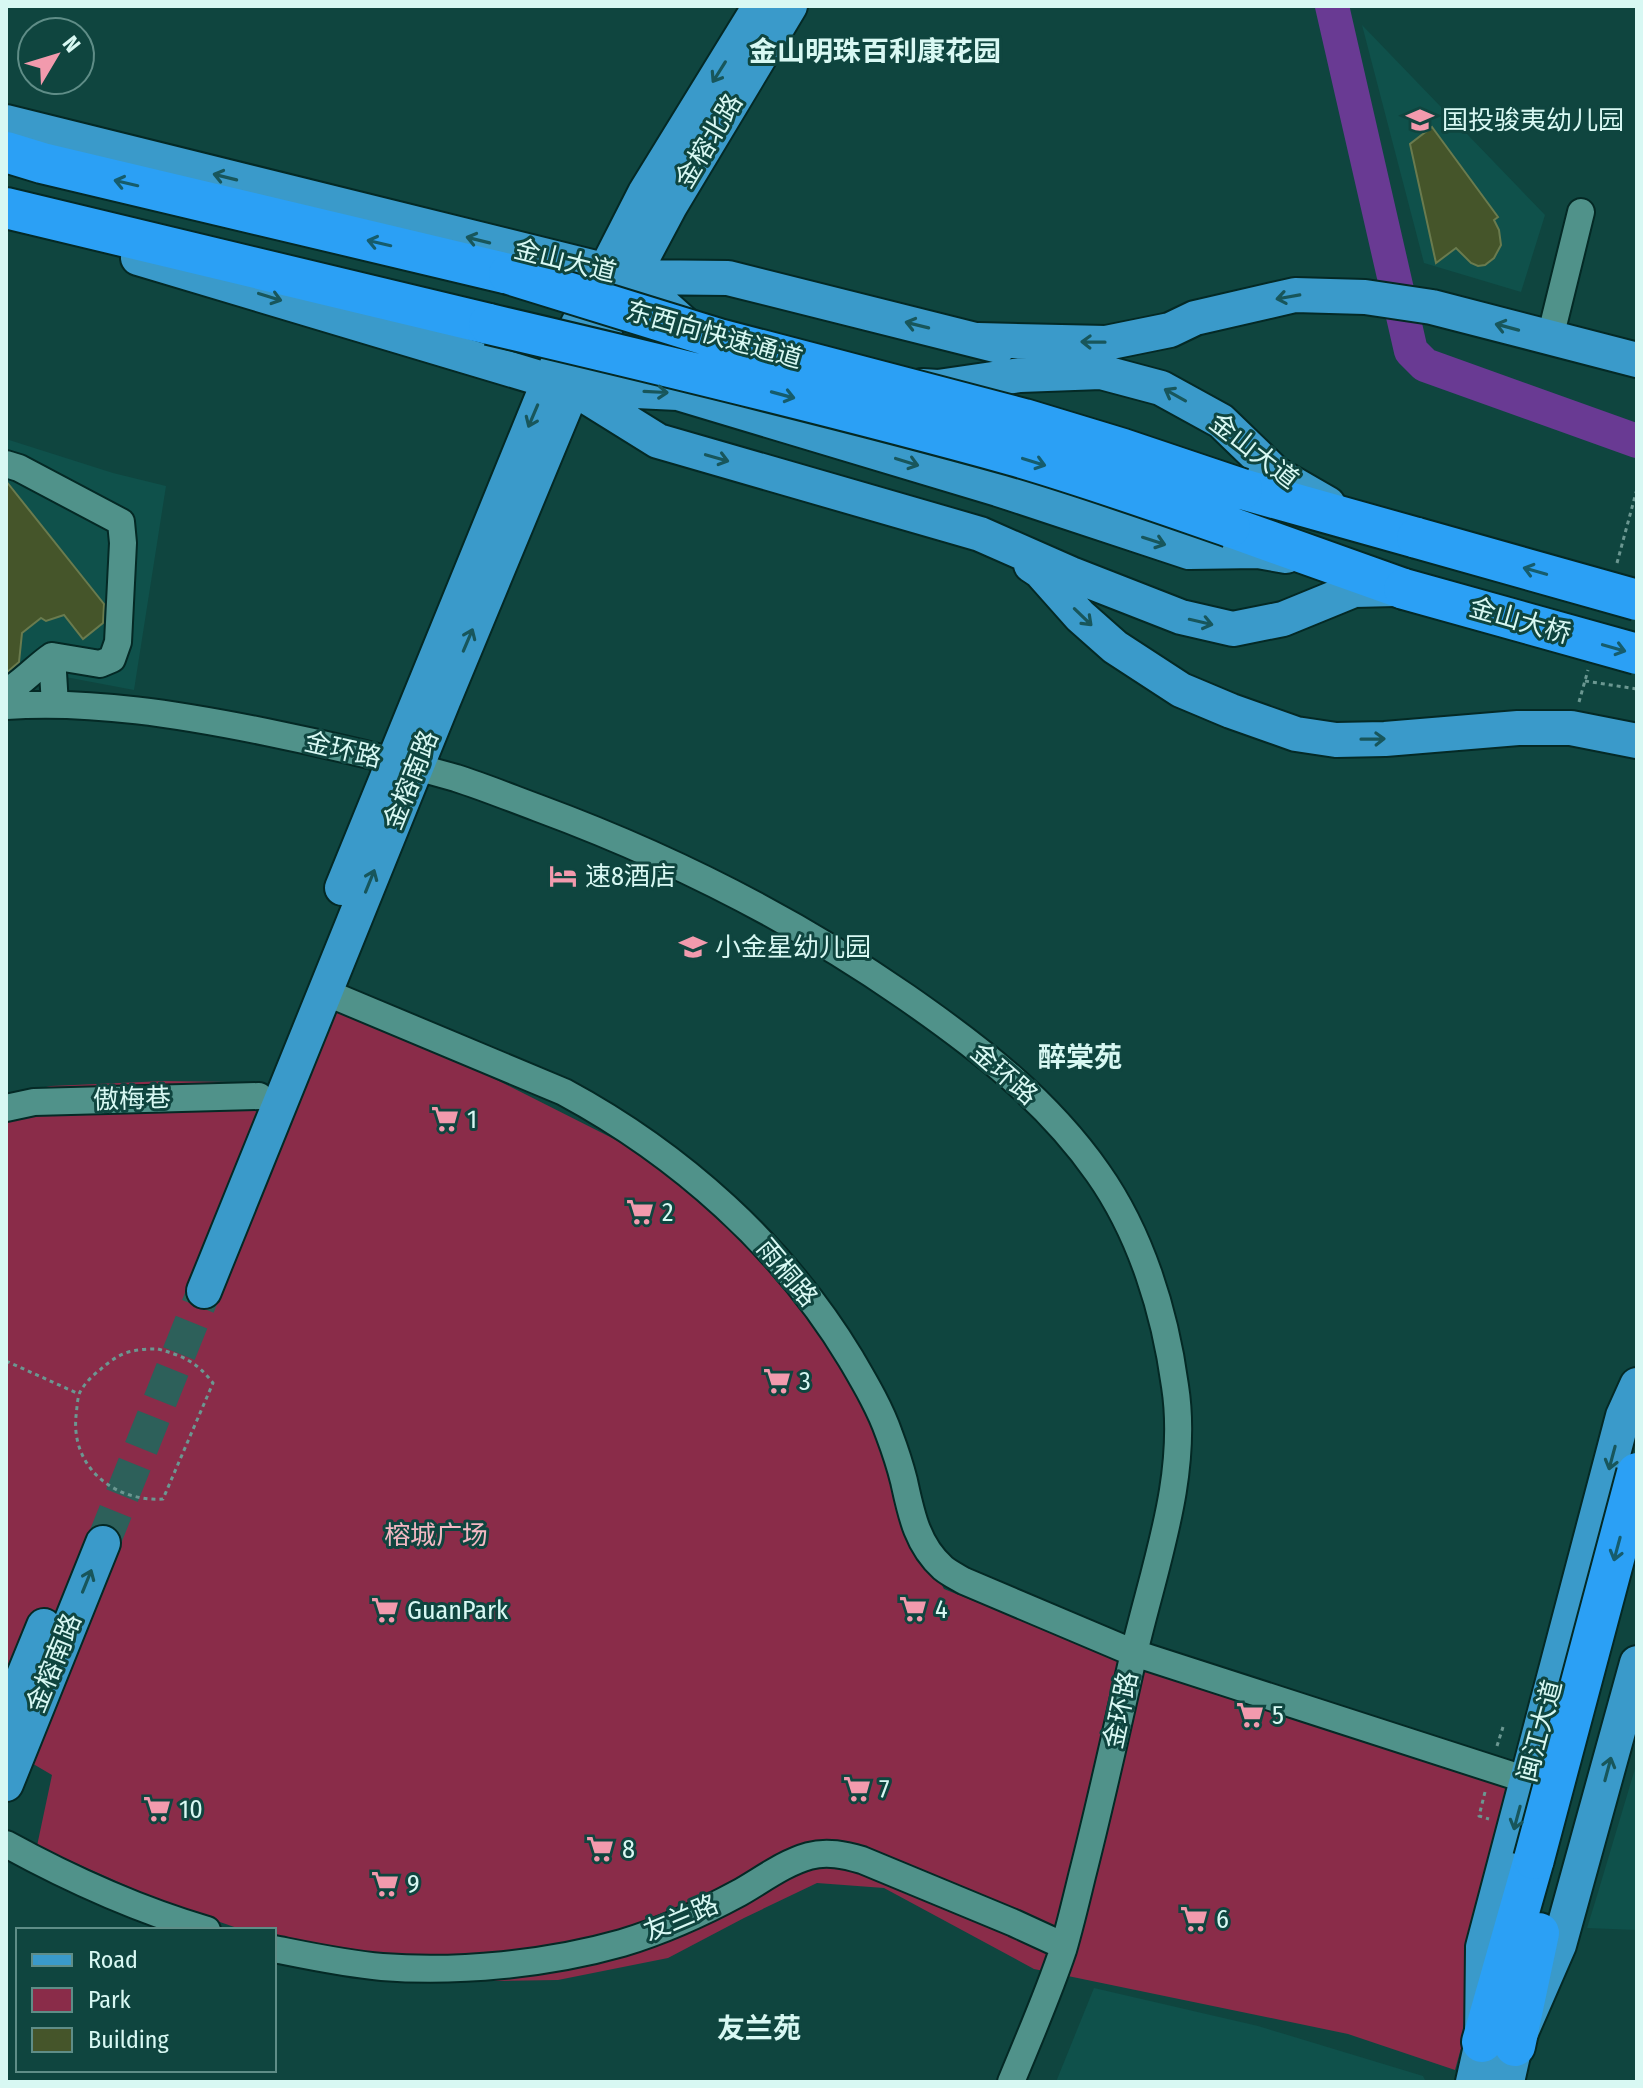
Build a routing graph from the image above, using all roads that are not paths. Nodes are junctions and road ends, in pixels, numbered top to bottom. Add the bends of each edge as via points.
1 (760, 6) edge
2 (790, 6) edge
3 (6, 122) edge
4 (6, 152) edge
5 (6, 208) edge
6 (1581, 212) dead end
7 (6, 224) edge
8 (618, 274) junction
9 (1550, 338) junction
10 (978, 340) junction
11 (1637, 360) edge
12 (1101, 372) junction
13 (561, 384) junction
14 (6, 464) edge
15 (1353, 519) junction
16 (980, 534) junction
17 (1417, 538) joint
18 (1329, 562) junction
19 (1404, 589) junction
20 (1637, 600) edge
21 (1637, 654) edge
22 (52, 656) junction
23 (6, 691) edge
24 (55, 705) junction
25 (6, 706) edge
26 (1637, 741) edge
27 (404, 764) junction
28 (325, 992) junction
29 (259, 1096) junction
30 (6, 1108) edge
31 (1637, 1385) edge
32 (1637, 1473) edge
33 (1637, 1577) edge
34 (1134, 1653) junction
35 (1637, 1663) edge
36 (6, 1719) edge
37 (1527, 1780) junction
38 (6, 1784) edge
39 (6, 1844) edge
40 (1545, 1862) junction
41 (201, 1928) edge
42 (1064, 1946) junction
43 (276, 1949) edge
44 (1501, 2057) edge
45 (1011, 2082) edge
46 (1473, 2082) edge

1 -> 8 main road, 金榕北路 via 645,193
2 - 8 main road, 金榕北路 via 670,206
8 -> 3 main road, 金山大道
15 -> 4 highway, 东西向快速通道, bridge via 1024,419 719,339 509,274
5 -> 18 highway, 东西向快速通道, bridge via 708,375 1013,456
6 - 9 street
7 -> 13 main road via 147,260
10 -> 8 main road via 728,278
8 - 12 main road, 金山大道 via 704,341 845,379 938,387 1020,375
8 - 13 main road, 金榕南路
9 -> 10 main road via 1432,307 1365,297 1295,295 1106,343
9 - 11 main road
10 - 12 main road
15 -> 12 main road, 金山大道 via 1276,474 1221,421 1161,388
13 -> 16 main road via 658,441
13 -> 18 main road via 678,393 1189,552 1258,551
13 - 27 main road, 金榕南路
14 - 22 street via 121,522 118,642 112,659 100,664
15 - 17 highway, 东西向快速通道
16 -> 19 main road via 1181,617 1233,629 1283,619 1354,590
16 -> 26 main road via 1040,571 1115,647 1181,690 1296,734 1385,739 1571,728
20 -> 17 highway, 金山大桥, bridge
18 - 19 highway, 东西向快速通道
19 -> 21 highway, 金山大桥, bridge
22 - 23 street
22 - 24 street
24 - 25 street, 金环路
24 - 27 street, 金环路 via 230,725
28 -> 27 main road, 金榕南路
27 - 29 main road, 金榕南路
27 - 34 street, 金环路 via 462,780 634,846 796,928 860,966 983,1054 1037,1101 1083,1153 1114,1197 1137,1245 1176,1389 1178,1448 1170,1509
28 - 29 main road, 金榕南路 via 194,1286
28 - 34 street, 雨桐路 via 564,1092 625,1128 699,1183 764,1245 840,1342 879,1409 916,1530 944,1570
29 - 30 street, 傲梅巷 via 34,1102
31 -> 37 main road, 闽江大道 via 1623,1416
32 -> 40 highway, bridge
33 - 40 highway
34 - 37 street, 雨桐路
34 - 42 street, 金环路
44 -> 35 main road, 闽江大道 via 1559,1945
38 -> 36 main road, 金榕南路 via 93,1538
37 -> 44 main road, 闽江大道 via 1483,1947
39 - 41 street
40 - 44 highway via 1533,1958
42 - 43 street, 友兰路 via 862,1860 821,1853 656,1931 585,1951 481,1966 412,1969
42 - 45 street, 金环路
44 - 46 main road, 闽江大道

